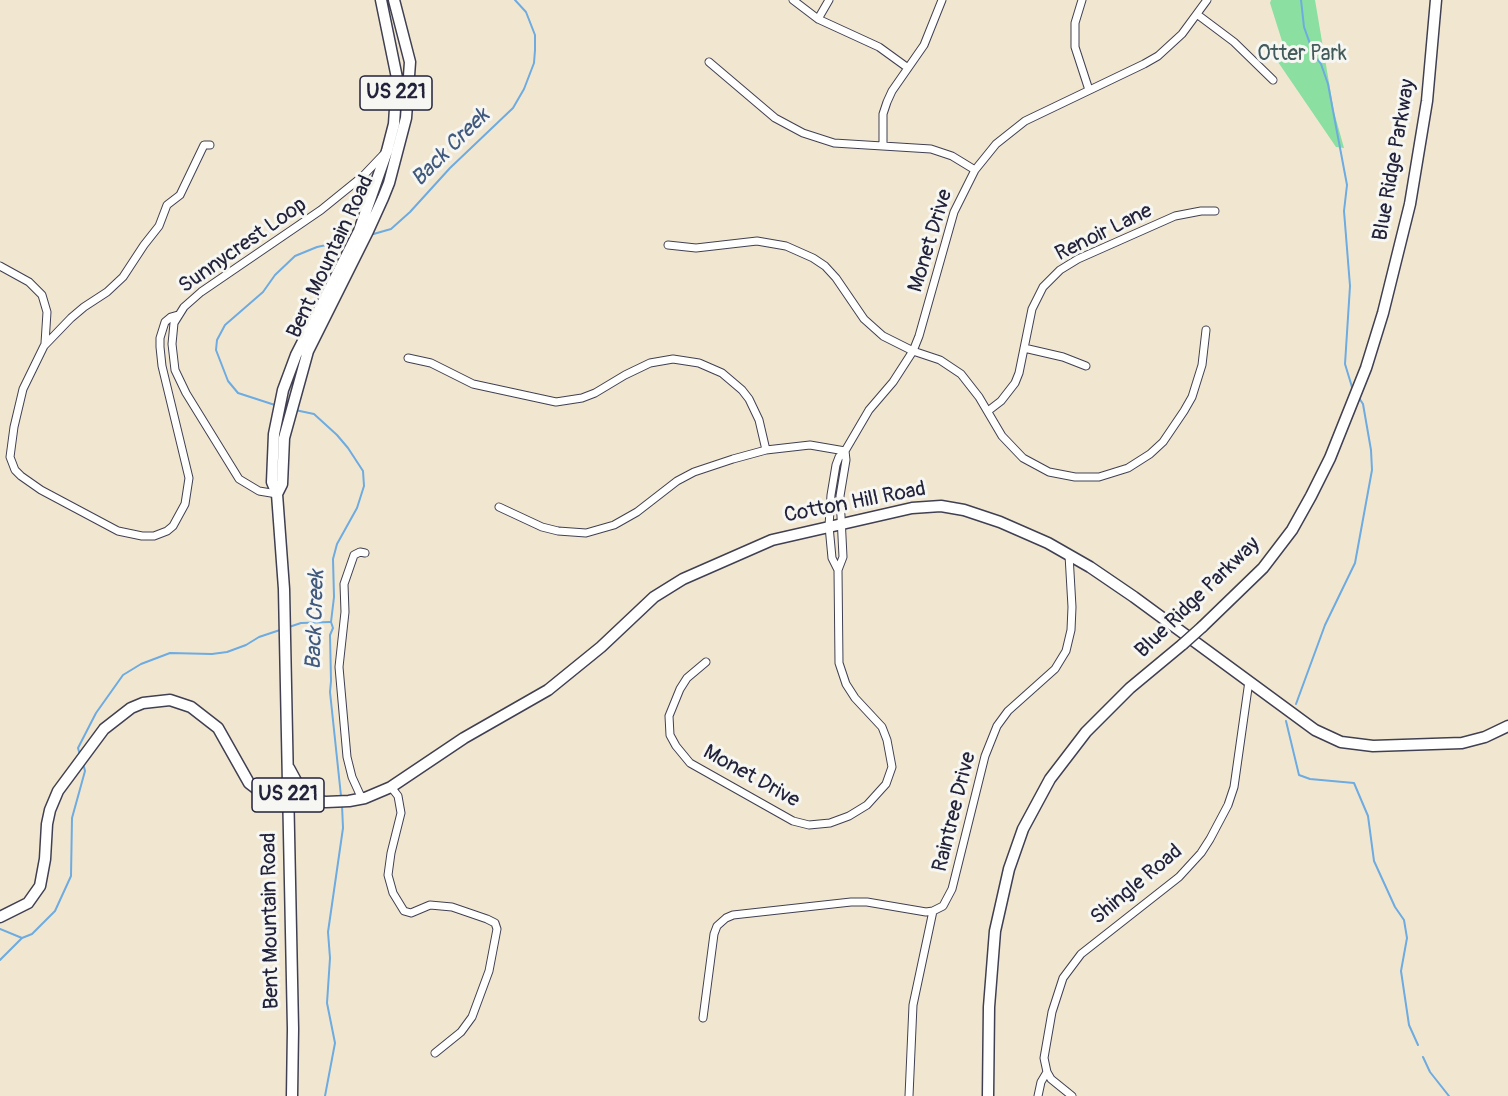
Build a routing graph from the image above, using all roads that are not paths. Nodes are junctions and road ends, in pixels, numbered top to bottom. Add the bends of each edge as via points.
1 (381, 0) edge
2 (394, 0) edge
3 (793, 0) edge
4 (829, 0) edge
5 (942, 0) edge
6 (1082, 0) edge
7 (1207, 0) edge
8 (1436, 0) edge
9 (1198, 15) junction
10 (818, 19) junction
11 (709, 62) dead end
12 (908, 68) junction
13 (1273, 80) dead end
14 (1089, 90) junction
15 (210, 145) dead end
16 (883, 146) junction
17 (387, 151) junction
18 (975, 170) junction
19 (1215, 211) dead end
20 (668, 245) dead end
21 (0, 266) edge
22 (178, 315) junction
23 (1206, 330) dead end
24 (44, 346) junction
25 (1024, 348) junction
26 (913, 351) junction
27 (408, 358) dead end
28 (1086, 366) dead end
29 (988, 411) junction
30 (766, 450) junction
31 (845, 451) junction
32 (277, 477) junction
33 (277, 494) junction
34 (499, 507) dead end
35 (842, 522) junction
36 (829, 526) junction
37 (365, 553) dead end
38 (1069, 555) junction
39 (838, 570) junction
40 (706, 662) dead end
41 (1249, 681) junction
42 (1508, 726) edge
43 (287, 763) junction
44 (391, 787) junction
45 (288, 799) junction
46 (362, 799) junction
47 (317, 801) junction
48 (933, 911) junction
49 (0, 917) edge
50 (703, 1018) dead end
51 (435, 1053) dead end
52 (1047, 1072) junction
53 (292, 1096) edge
54 (909, 1096) edge
55 (988, 1096) edge
56 (1038, 1096) edge
57 (1072, 1096) edge

1 - 17 main road, Bent Mountain Road / US 221 via 397,78 394,124
2 - 32 main road, Bent Mountain Road / US 221 via 410,62 406,118 389,183 308,351 294,395
3 - 10 street
4 - 10 street
5 - 12 street via 924,45
6 - 14 street via 1075,23 1075,47
7 - 9 street, Monet Drive
8 - 55 main road, Blue Ridge Parkway, bridge via 1427,101 1410,204 1366,368 1330,458 1292,530 1263,568 1086,732 1050,779 1023,829 995,931
9 - 13 street via 1234,42
9 - 14 street, Monet Drive via 1158,56
10 - 12 street via 879,47
11 - 16 street via 775,117 803,133 834,143
12 - 16 street via 892,91 883,114
14 - 18 street, Monet Drive via 1020,125 996,144
15 - 24 street via 204,145 180,195 167,205 159,226 123,277 84,307
16 - 18 street via 939,151
17 - 22 street, Sunnycrest Loop via 334,200 229,271
17 - 32 main road, Bent Mountain Road / US 221 via 359,231 296,355 283,390 274,434
18 - 26 street, Monet Drive via 954,212
19 - 25 street, Renoir Lane via 1175,216 1060,270 1037,298
20 - 26 street via 696,248 757,241 800,251 831,272 873,328
21 - 24 street via 29,282 46,302
22 - 24 street via 165,322 160,348 189,484 179,519 167,531 154,536 129,534 101,523 29,483 15,470 10,457 17,410
22 - 33 street, Sunnycrest Loop via 172,351 175,370 186,393 239,479 259,491
23 - 29 street via 1198,381 1172,430 1150,454 1114,474 1075,477 1034,465 1012,448
25 - 28 street
25 - 29 street, Renoir Lane via 1015,383
26 - 29 street via 940,360 961,374
26 - 31 street, Monet Drive via 859,425
27 - 30 street via 431,363 473,384 556,402 595,393 650,363 673,359 699,363 722,373 749,399
30 - 31 street via 810,445
30 - 34 street via 694,472 626,519 599,530 558,531
31 - 35 street, Monet Drive via 840,496
31 - 36 street, Monet Drive via 839,457 833,479
32 - 33 main road, Bent Mountain Road / US 221 via 282,484
33 - 43 main road, Bent Mountain Road / US 221 via 284,589
35 - 36 main road, Cotton Hill Road
35 - 38 main road, Cotton Hill Road via 912,508 952,508 1008,525
35 - 39 street, Monet Drive via 843,557
36 - 39 street, Monet Drive via 832,558
36 - 44 main road, Cotton Hill Road via 772,540 668,587 556,685
37 - 46 street via 354,555 344,584 339,668 347,757
38 - 41 main road, Cotton Hill Road
38 - 48 street, Raintree Drive via 1072,607 1066,651 1055,669 997,726 985,756 952,889 943,906
39 - 40 street, Monet Drive via 839,663 846,684 882,727 891,751 892,767 886,784 867,805 830,823 809,825 793,821 690,763 670,735 669,716 687,678
41 - 42 main road, Cotton Hill Road via 1315,730 1358,745 1462,743
41 - 52 street, Shingle Road via 1238,767 1220,823 1201,854 1179,877 1070,966 1052,1012 1044,1058
43 - 45 main road, Bent Mountain Road / US 221
43 - 47 main road via 302,792
44 - 46 main road, Cotton Hill Road
44 - 51 street via 398,796 401,813 388,875 404,911 411,913 430,905 452,907 487,919 498,929 489,971 472,1017 458,1035
45 - 47 main road, Cotton Hill Road
45 - 49 main road, Cotton Hill Road via 266,796 249,783 218,728 191,707 170,700 143,703 121,714 104,729 58,791 50,810 40,886 28,903
45 - 53 main road, Bent Mountain Road / US 221
46 - 47 main road, Cotton Hill Road
48 - 50 street via 851,902 726,918 714,933
48 - 54 street, Raintree Drive via 913,1005
52 - 56 street, Shingle Road
52 - 57 street

